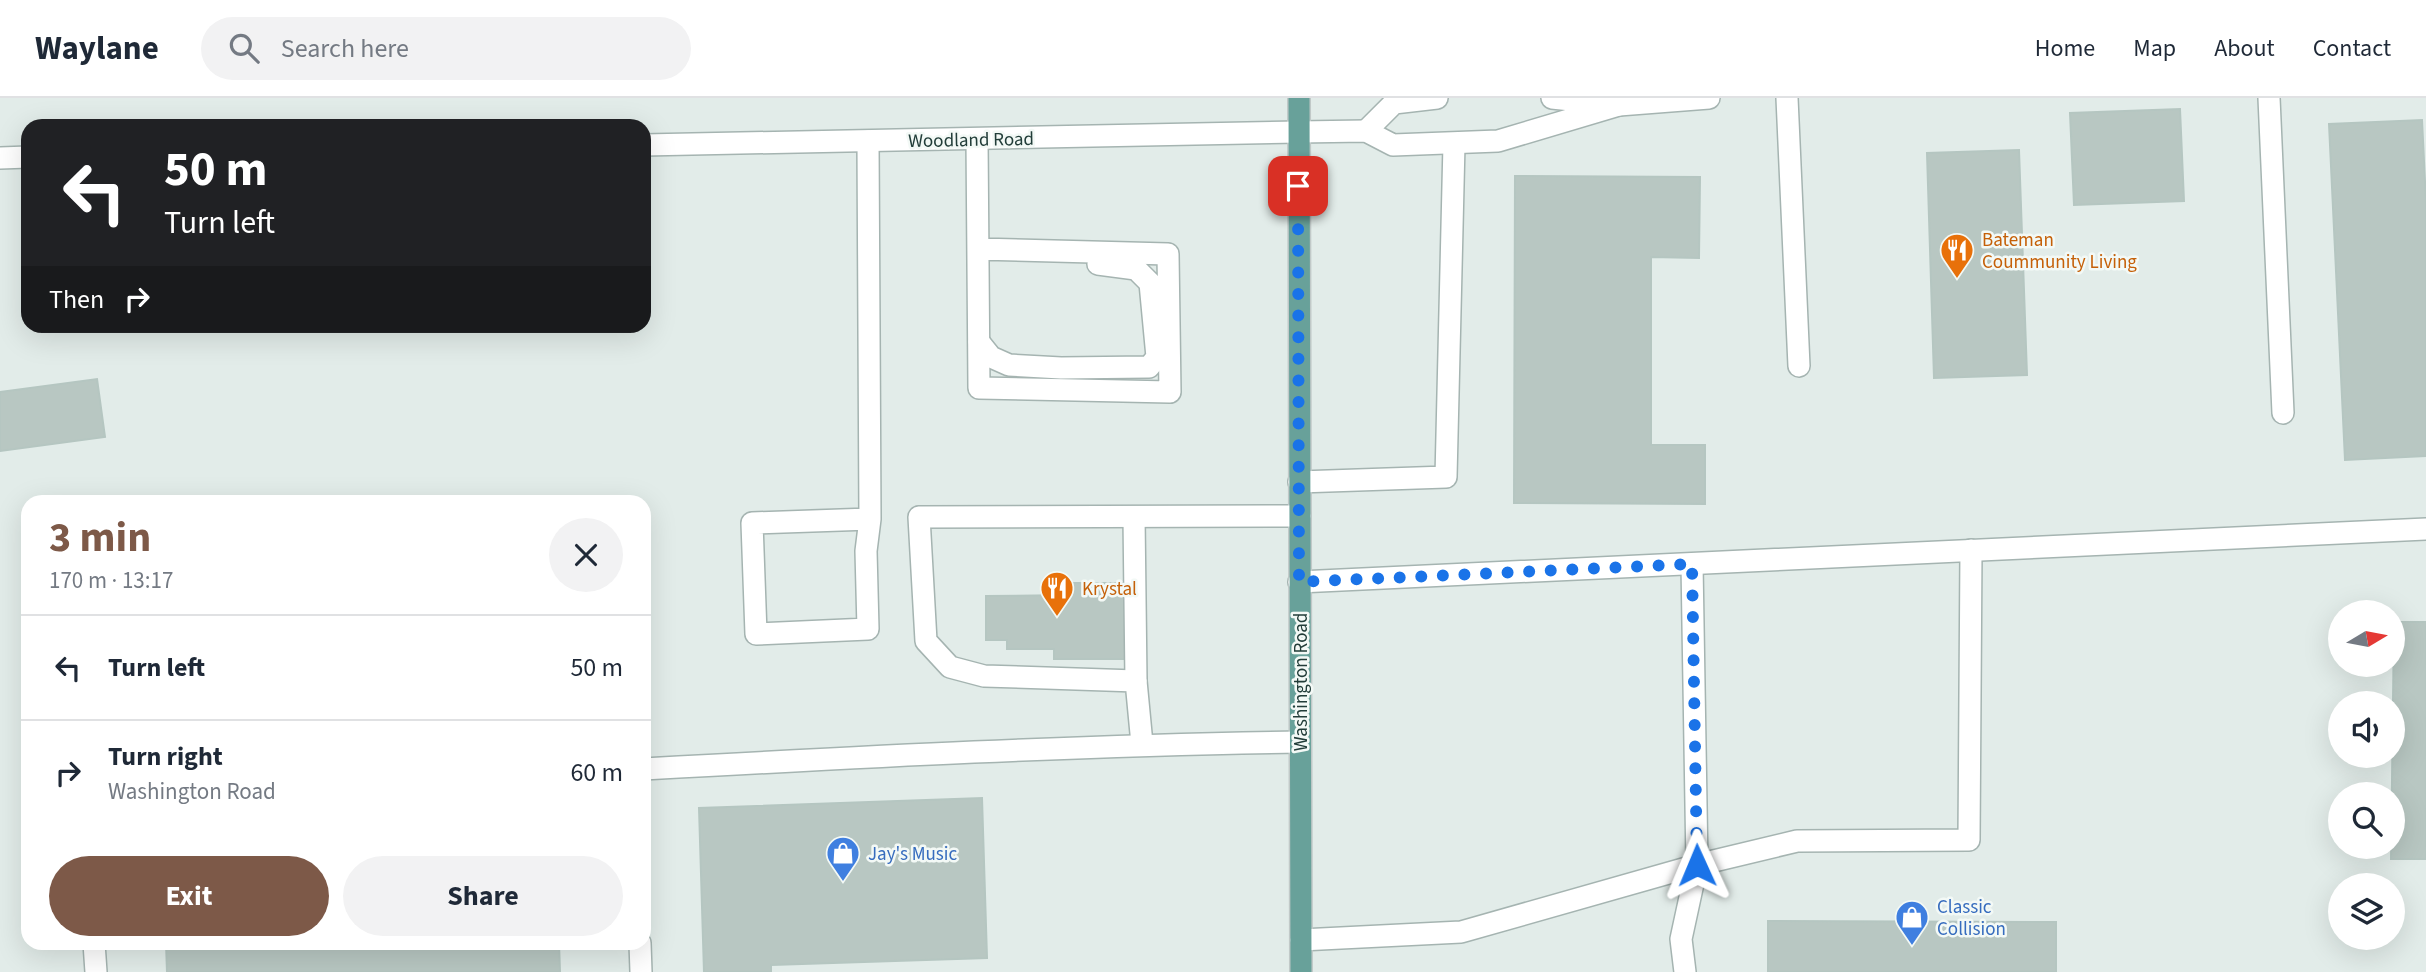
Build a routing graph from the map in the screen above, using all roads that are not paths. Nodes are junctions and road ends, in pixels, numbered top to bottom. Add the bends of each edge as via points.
1 (1299, 98) edge
2 (1437, 98) edge
3 (1552, 98) edge
4 (1709, 98) edge
5 (1787, 98) edge
6 (2269, 98) edge
7 (1619, 105) junction
8 (1366, 131) junction
9 (1298, 132) junction
10 (977, 139) junction
11 (868, 141) junction
12 (1454, 144) junction
13 (651, 145) edge
14 (21, 157) edge
15 (0, 158) edge
16 (988, 249) junction
17 (979, 342) junction
18 (1799, 366) dead end
19 (2283, 412) dead end
20 (1299, 482) junction
21 (1300, 516) junction
22 (1134, 517) junction
23 (870, 519) junction
24 (2426, 529) edge
25 (1971, 550) junction
26 (1692, 564) junction
27 (1299, 582) junction
28 (1136, 681) junction
29 (1300, 742) junction
30 (1142, 744) junction
31 (651, 769) edge
32 (1697, 865) junction
33 (1301, 940) junction
34 (94, 950) edge
35 (640, 950) edge
36 (96, 972) edge
37 (641, 972) edge
38 (1301, 972) edge
39 (1685, 972) edge

1 - 9 main road, Washington Road
2 - 8 street via 1394,103
3 - 7 street
4 - 7 street
5 - 18 street
6 - 19 street
7 - 12 street via 1498,141
8 - 9 street, Woodland Road
8 - 12 street via 1392,145
9 - 10 street, Woodland Road
9 - 20 main road, Washington Road
10 - 11 street, Woodland Road
10 - 16 street
11 - 13 street, Woodland Road
11 - 23 street
12 - 20 street via 1446,477
14 - 15 street
16 - 17 street
16 - 17 street via 1009,265 1105,264 1136,270 1150,282 1157,357 1149,368 1009,365 991,357
16 - 17 street via 1168,254 1170,392 979,388
20 - 21 main road, Washington Road
21 - 22 street
21 - 27 main road, Washington Road
22 - 28 street
22 - 28 street via 919,517 926,641 950,667 984,676
23 - 23 street via 868,629 756,634 752,523
24 - 25 street
25 - 26 street
25 - 32 street via 1969,840 1797,841
26 - 27 street
26 - 32 street
27 - 29 main road, Washington Road
28 - 30 street
29 - 30 street
29 - 33 main road, Washington Road
30 - 31 street
32 - 33 street via 1461,932
32 - 39 street via 1681,939
33 - 38 main road, Washington Road
34 - 36 street
35 - 37 street

